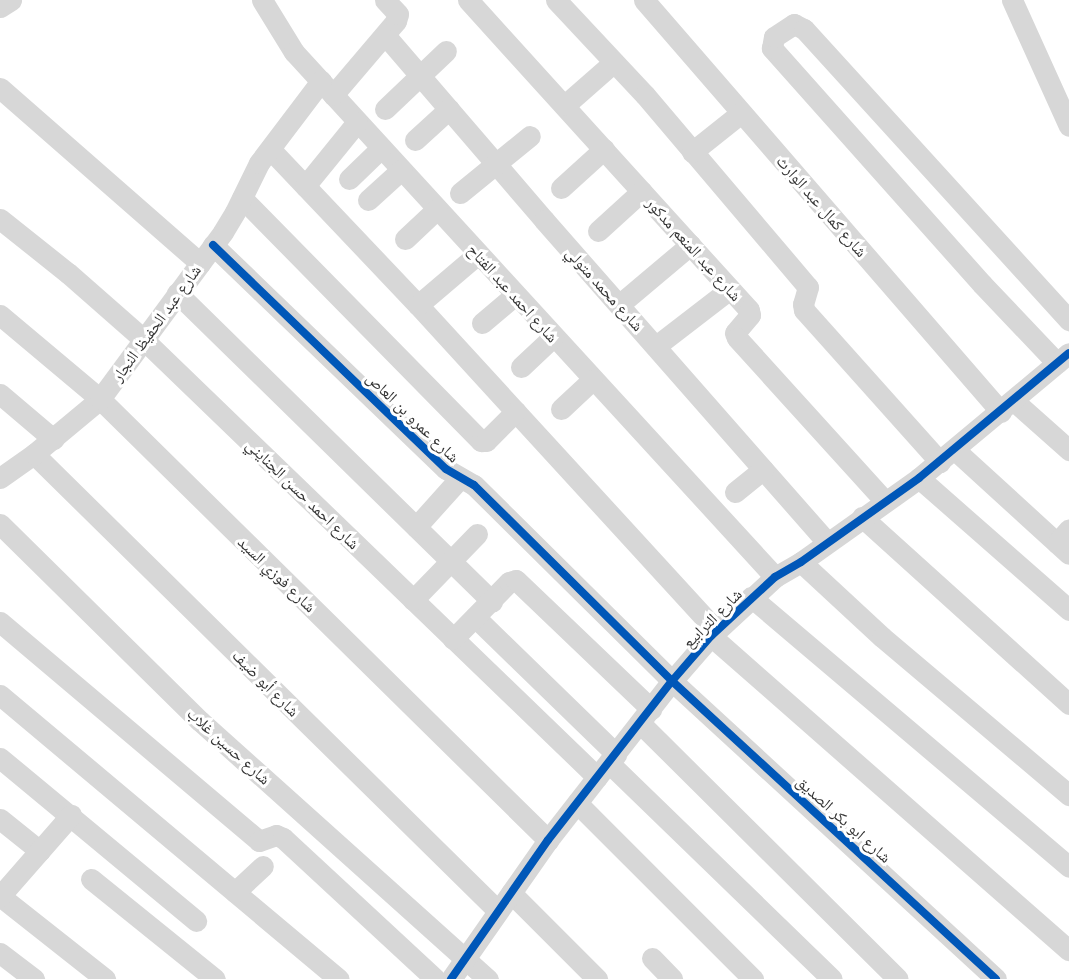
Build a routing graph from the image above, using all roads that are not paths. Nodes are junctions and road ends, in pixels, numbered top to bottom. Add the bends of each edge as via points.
1 (10, 0) edge
2 (262, 0) edge
3 (385, 0) edge
4 (468, 0) edge
5 (556, 0) edge
6 (644, 0) edge
7 (1012, 0) edge
8 (0, 7) edge
9 (385, 35) junction
10 (446, 51) dead end
11 (615, 62) junction
12 (420, 76) junction
13 (0, 88) edge
14 (327, 88) junction
15 (565, 105) junction
16 (385, 109) dead end
17 (449, 109) junction
18 (741, 113) junction
19 (357, 122) junction
20 (1069, 126) edge
21 (530, 136) dead end
22 (415, 140) dead end
23 (270, 148) junction
24 (381, 148) junction
25 (604, 148) junction
26 (692, 152) junction
27 (496, 164) junction
28 (401, 170) junction
29 (349, 179) dead end
30 (305, 186) junction
31 (561, 188) dead end
32 (642, 191) junction
33 (460, 193) dead end
34 (242, 198) junction
35 (368, 200) dead end
36 (437, 209) junction
37 (0, 219) edge
38 (598, 231) dead end
39 (405, 239) dead end
40 (213, 245) junction
41 (690, 245) junction
42 (478, 254) junction
43 (200, 263) junction
44 (730, 289) junction
45 (177, 293) junction
46 (515, 295) junction
47 (620, 304) junction
48 (418, 305) junction
49 (0, 315) edge
50 (1069, 320) edge
51 (482, 323) dead end
52 (553, 338) junction
53 (142, 339) junction
54 (656, 346) junction
55 (1063, 358) edge
56 (521, 368) dead end
57 (592, 380) junction
58 (0, 394) edge
59 (100, 399) junction
60 (1007, 406) junction
61 (561, 409) dead end
62 (516, 411) junction
63 (52, 439) junction
64 (1069, 450) edge
65 (34, 454) junction
66 (947, 456) junction
67 (763, 469) junction
68 (0, 478) edge
69 (460, 478) junction
70 (919, 478) junction
71 (735, 492) dead end
72 (885, 501) junction
73 (862, 517) junction
74 (0, 524) edge
75 (416, 527) junction
76 (477, 534) dead end
77 (827, 542) junction
78 (1065, 542) edge
79 (451, 561) junction
80 (801, 562) junction
81 (775, 577) junction
82 (751, 597) junction
83 (413, 600) junction
84 (492, 601) junction
85 (1069, 610) edge
86 (476, 617) junction
87 (0, 622) edge
88 (714, 633) junction
89 (453, 639) junction
90 (672, 681) junction
91 (0, 695) edge
92 (1069, 704) edge
93 (646, 716) junction
94 (0, 758) edge
95 (607, 765) junction
96 (1069, 795) edge
97 (577, 803) junction
98 (71, 815) junction
99 (0, 819) edge
100 (548, 840) junction
101 (40, 851) junction
102 (263, 866) dead end
103 (1069, 867) edge
104 (91, 879) dead end
105 (235, 892) junction
106 (511, 893) junction
107 (0, 896) edge
108 (498, 911) junction
109 (196, 921) dead end
110 (1069, 950) edge
111 (0, 953) edge
112 (652, 958) dead end
113 (465, 960) junction
114 (34, 979) edge
115 (105, 979) edge
116 (215, 979) edge
117 (339, 979) edge
118 (435, 979) edge
119 (451, 979) edge
120 (488, 979) edge
121 (597, 979) edge
122 (672, 979) edge
123 (753, 979) edge
124 (832, 979) edge
125 (898, 979) edge
126 (996, 979) edge

1 - 8 street
2 - 14 street, شارع احمد عبد الفتاح via 294,52
3 - 9 street, شارع عبد الحفيظ النجار via 398,18
4 - 15 street, شارع عبد المنعم مدكور
5 - 11 street
6 - 18 street, شارع كمال عبد الوارث
7 - 20 street
9 - 12 street, شارع محمد متولي
9 - 14 street, شارع عبد الحفيظ النجار
10 - 12 street
11 - 15 street
11 - 26 street
12 - 16 street
12 - 17 street, شارع محمد متولي
13 - 43 street
14 - 19 street, شارع احمد عبد الفتاح
14 - 23 street, شارع عبد الحفيظ النجار
15 - 25 street, شارع عبد المنعم مدكور
17 - 22 street
17 - 27 street, شارع محمد متولي
18 - 26 street
18 - 60 street, شارع كمال عبد الوارث
19 - 24 street, شارع احمد عبد الفتاح
19 - 30 street
21 - 27 street
23 - 30 street
23 - 34 street, شارع عبد الحفيظ النجار
24 - 28 street, شارع احمد عبد الفتاح
24 - 29 street
25 - 31 street
25 - 32 street, شارع عبد المنعم مدكور
26 - 66 street via 808,287 804,309
27 - 33 street
27 - 47 street, شارع محمد متولي
28 - 35 street
28 - 36 street, شارع احمد عبد الفتاح
30 - 48 street
32 - 38 street
32 - 41 street, شارع عبد المنعم مدكور
34 - 40 street, شارع عبد الحفيظ النجار
34 - 62 street via 481,441 486,441
36 - 39 street
36 - 42 street, شارع احمد عبد الفتاح
37 - 53 street, شارع احمد حسن الجنايني
40 - 43 street, شارع عبد الحفيظ النجار
40 - 69 street, شارع عمرو بن العاص via 446,469
41 - 44 street, شارع عبد المنعم مدكور
41 - 47 street
42 - 46 street, شارع احمد عبد الفتاح
42 - 48 street
43 - 45 street, شارع عبد الحفيظ النجار
44 - 54 street
44 - 72 street, شارع عبد المنعم مدكور via 750,312 735,333 737,338
45 - 53 street, شارع عبد الحفيظ النجار
45 - 75 street
46 - 51 street
46 - 52 street, شارع احمد عبد الفتاح
47 - 54 street, شارع محمد متولي
48 - 62 street
49 - 59 street, شارع فوزي السيد
50 - 55 street via 800,25 790,25 771,40 772,48 928,224
52 - 56 street
52 - 57 street, شارع احمد عبد الفتاح
53 - 59 street, شارع عبد الحفيظ النجار
53 - 83 street, شارع احمد حسن الجنايني
54 - 67 street, شارع محمد متولي
55 - 60 street, شارع الترابيع
57 - 61 street
57 - 81 street, شارع احمد عبد الفتاح
58 - 63 street
59 - 63 street, شارع عبد الحفيظ النجار
59 - 100 street, شارع فوزي السيد
60 - 64 street, شارع كمال عبد الوارث
60 - 66 street, شارع الترابيع
62 - 88 street
63 - 65 street, شارع عبد الحفيظ النجار
65 - 68 street, شارع عبد الحفيظ النجار
65 - 108 street, شارع أبو ضيف
66 - 70 street, شارع الترابيع
66 - 78 street
67 - 71 street
67 - 77 street, شارع محمد متولي
69 - 75 street
69 - 90 street, شارع عمرو بن العاص via 474,485
70 - 72 street, شارع الترابيع
70 - 85 street
72 - 73 street, شارع الترابيع
73 - 77 street, شارع الترابيع
73 - 92 street
74 - 113 street, شارع حسين غلاب via 200,721
75 - 79 street
76 - 79 street
77 - 80 street, شارع الترابيع
79 - 83 street
79 - 84 street
80 - 81 street, شارع الترابيع
80 - 96 street via 882,637
81 - 82 street, شارع الترابيع
82 - 88 street, شارع الترابيع
82 - 103 street
83 - 89 street, شارع احمد حسن الجنايني
84 - 86 street
84 - 93 street via 509,582 520,582
86 - 89 street
86 - 95 street
87 - 118 street via 259,841 276,835 283,838
88 - 90 street, شارع الترابيع
88 - 110 street
89 - 95 street, شارع احمد حسن الجنايني
90 - 93 street, شارع الترابيع
90 - 126 street, شارع ابو بكر الصديق
91 - 105 street
93 - 95 street, شارع الترابيع
93 - 125 street
94 - 98 street
95 - 97 street, شارع الترابيع
95 - 124 street
97 - 100 street, شارع الترابيع
97 - 123 street
98 - 101 street
98 - 109 street
99 - 101 street
100 - 106 street, شارع الترابيع
101 - 107 street
102 - 105 street
104 - 116 street
105 - 117 street
106 - 108 street, شارع الترابيع
106 - 121 street
107 - 115 street
108 - 113 street, شارع الترابيع
111 - 114 street
112 - 122 street
113 - 119 street, شارع الترابيع
113 - 120 street, شارع حسين غلاب

